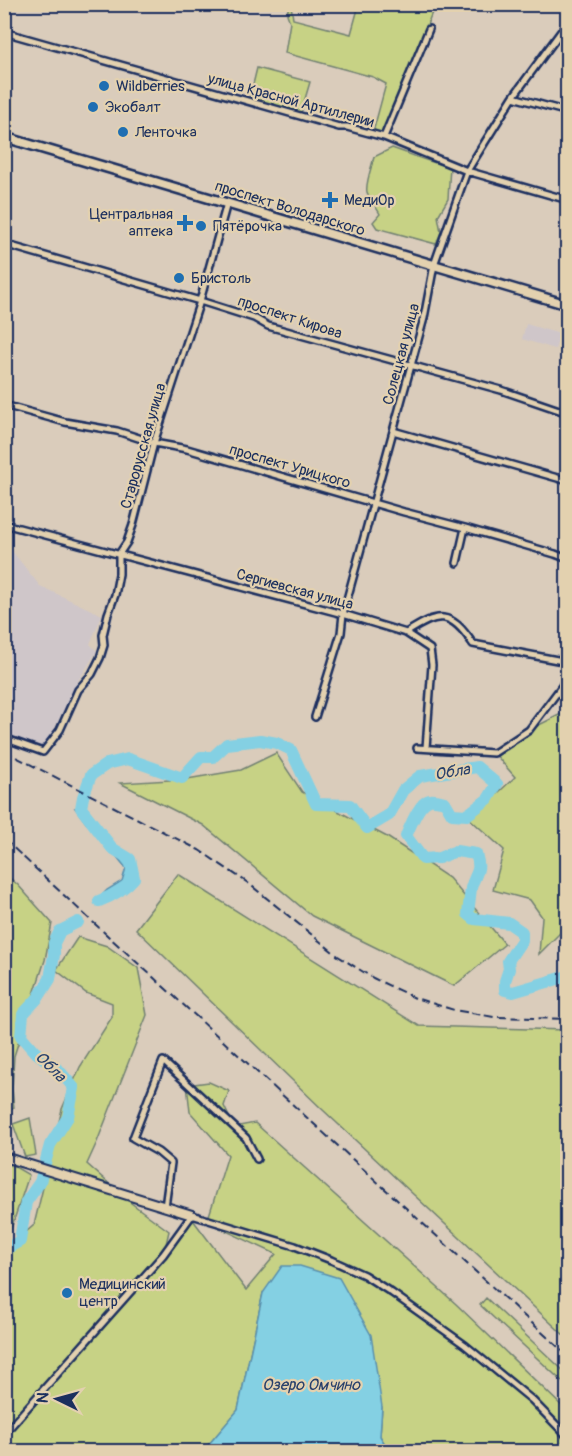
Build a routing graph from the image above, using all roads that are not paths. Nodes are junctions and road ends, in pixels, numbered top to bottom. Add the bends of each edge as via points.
1 (567, 22) edge
2 (429, 29) dead end
3 (4, 32) edge
4 (513, 97) junction
5 (567, 112) edge
6 (384, 137) junction
7 (7, 138) edge
8 (4, 153) edge
9 (467, 171) junction
10 (567, 200) edge
11 (227, 204) junction
12 (4, 244) edge
13 (434, 265) junction
14 (200, 301) junction
15 (567, 305) edge
16 (411, 366) junction
17 (4, 405) edge
18 (567, 413) edge
19 (393, 431) junction
20 (154, 443) junction
21 (567, 481) edge
22 (372, 502) junction
23 (4, 524) edge
24 (465, 528) junction
25 (119, 554) junction
26 (567, 559) edge
27 (457, 563) dead end
28 (343, 614) junction
29 (406, 633) junction
30 (567, 662) edge
31 (567, 673) edge
32 (315, 717) dead end
33 (4, 738) edge
34 (417, 748) dead end
35 (426, 748) junction
36 (4, 1157) edge
37 (257, 1159) dead end
38 (165, 1207) junction
39 (192, 1215) junction
40 (4, 1434) edge
41 (567, 1437) edge

1 - 4 street, Солецкая улица
2 - 6 street
3 - 6 street, улица Красной Артиллерии
4 - 5 street
4 - 9 street, Солецкая улица
6 - 9 street, улица Красной Артиллерии
7 - 8 street
7 - 11 main road, проспект Володарского
9 - 10 street, улица Красной Артиллерии
9 - 13 street, Солецкая улица
11 - 13 main road, проспект Володарского
11 - 14 street, Старорусская улица
12 - 14 street, проспект Кирова
13 - 15 main road, проспект Володарского
13 - 16 street, Солецкая улица
14 - 16 street, проспект Кирова via 268,326
14 - 20 street, Старорусская улица
16 - 18 street, проспект Кирова
16 - 19 street, Солецкая улица
17 - 20 street, проспект Урицкого
19 - 21 street
19 - 22 street, Солецкая улица
20 - 22 street, проспект Урицкого
20 - 25 street, Старорусская улица via 130,534
22 - 24 street, проспект Урицкого
22 - 28 street, Солецкая улица
23 - 25 street, Сергиевская улица
24 - 26 street, проспект Урицкого
24 - 27 street
25 - 28 street, Сергиевская улица
25 - 33 street, Старорусская улица via 119,574 100,658 78,690 60,730 43,752
28 - 29 street, Сергиевская улица
28 - 32 street, Солецкая улица via 341,633
29 - 30 street via 424,621 453,621 473,644
29 - 35 street, Сергиевская улица via 430,649
31 - 35 street via 529,730 494,753
34 - 35 street
36 - 38 street
37 - 38 street via 246,1138 163,1061 133,1138 171,1163
38 - 39 street
39 - 40 street via 164,1255
39 - 41 street via 295,1246 364,1275 465,1345 532,1400

